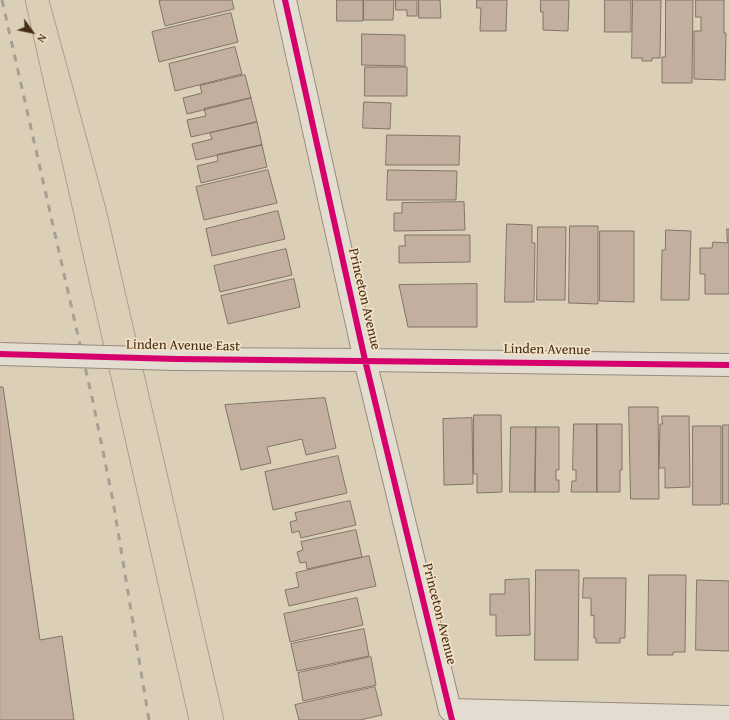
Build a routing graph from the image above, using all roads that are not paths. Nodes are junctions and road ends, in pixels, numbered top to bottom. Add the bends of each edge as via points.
1 (285, 0) edge
2 (0, 354) edge
3 (365, 360) junction
4 (729, 365) edge
5 (451, 715) edge
6 (729, 717) edge

1 - 3 street, Princeton Avenue
2 - 3 street, Linden Avenue East, bridge via 176,359
3 - 4 street, Linden Avenue
3 - 5 street, Princeton Avenue
5 - 6 street

